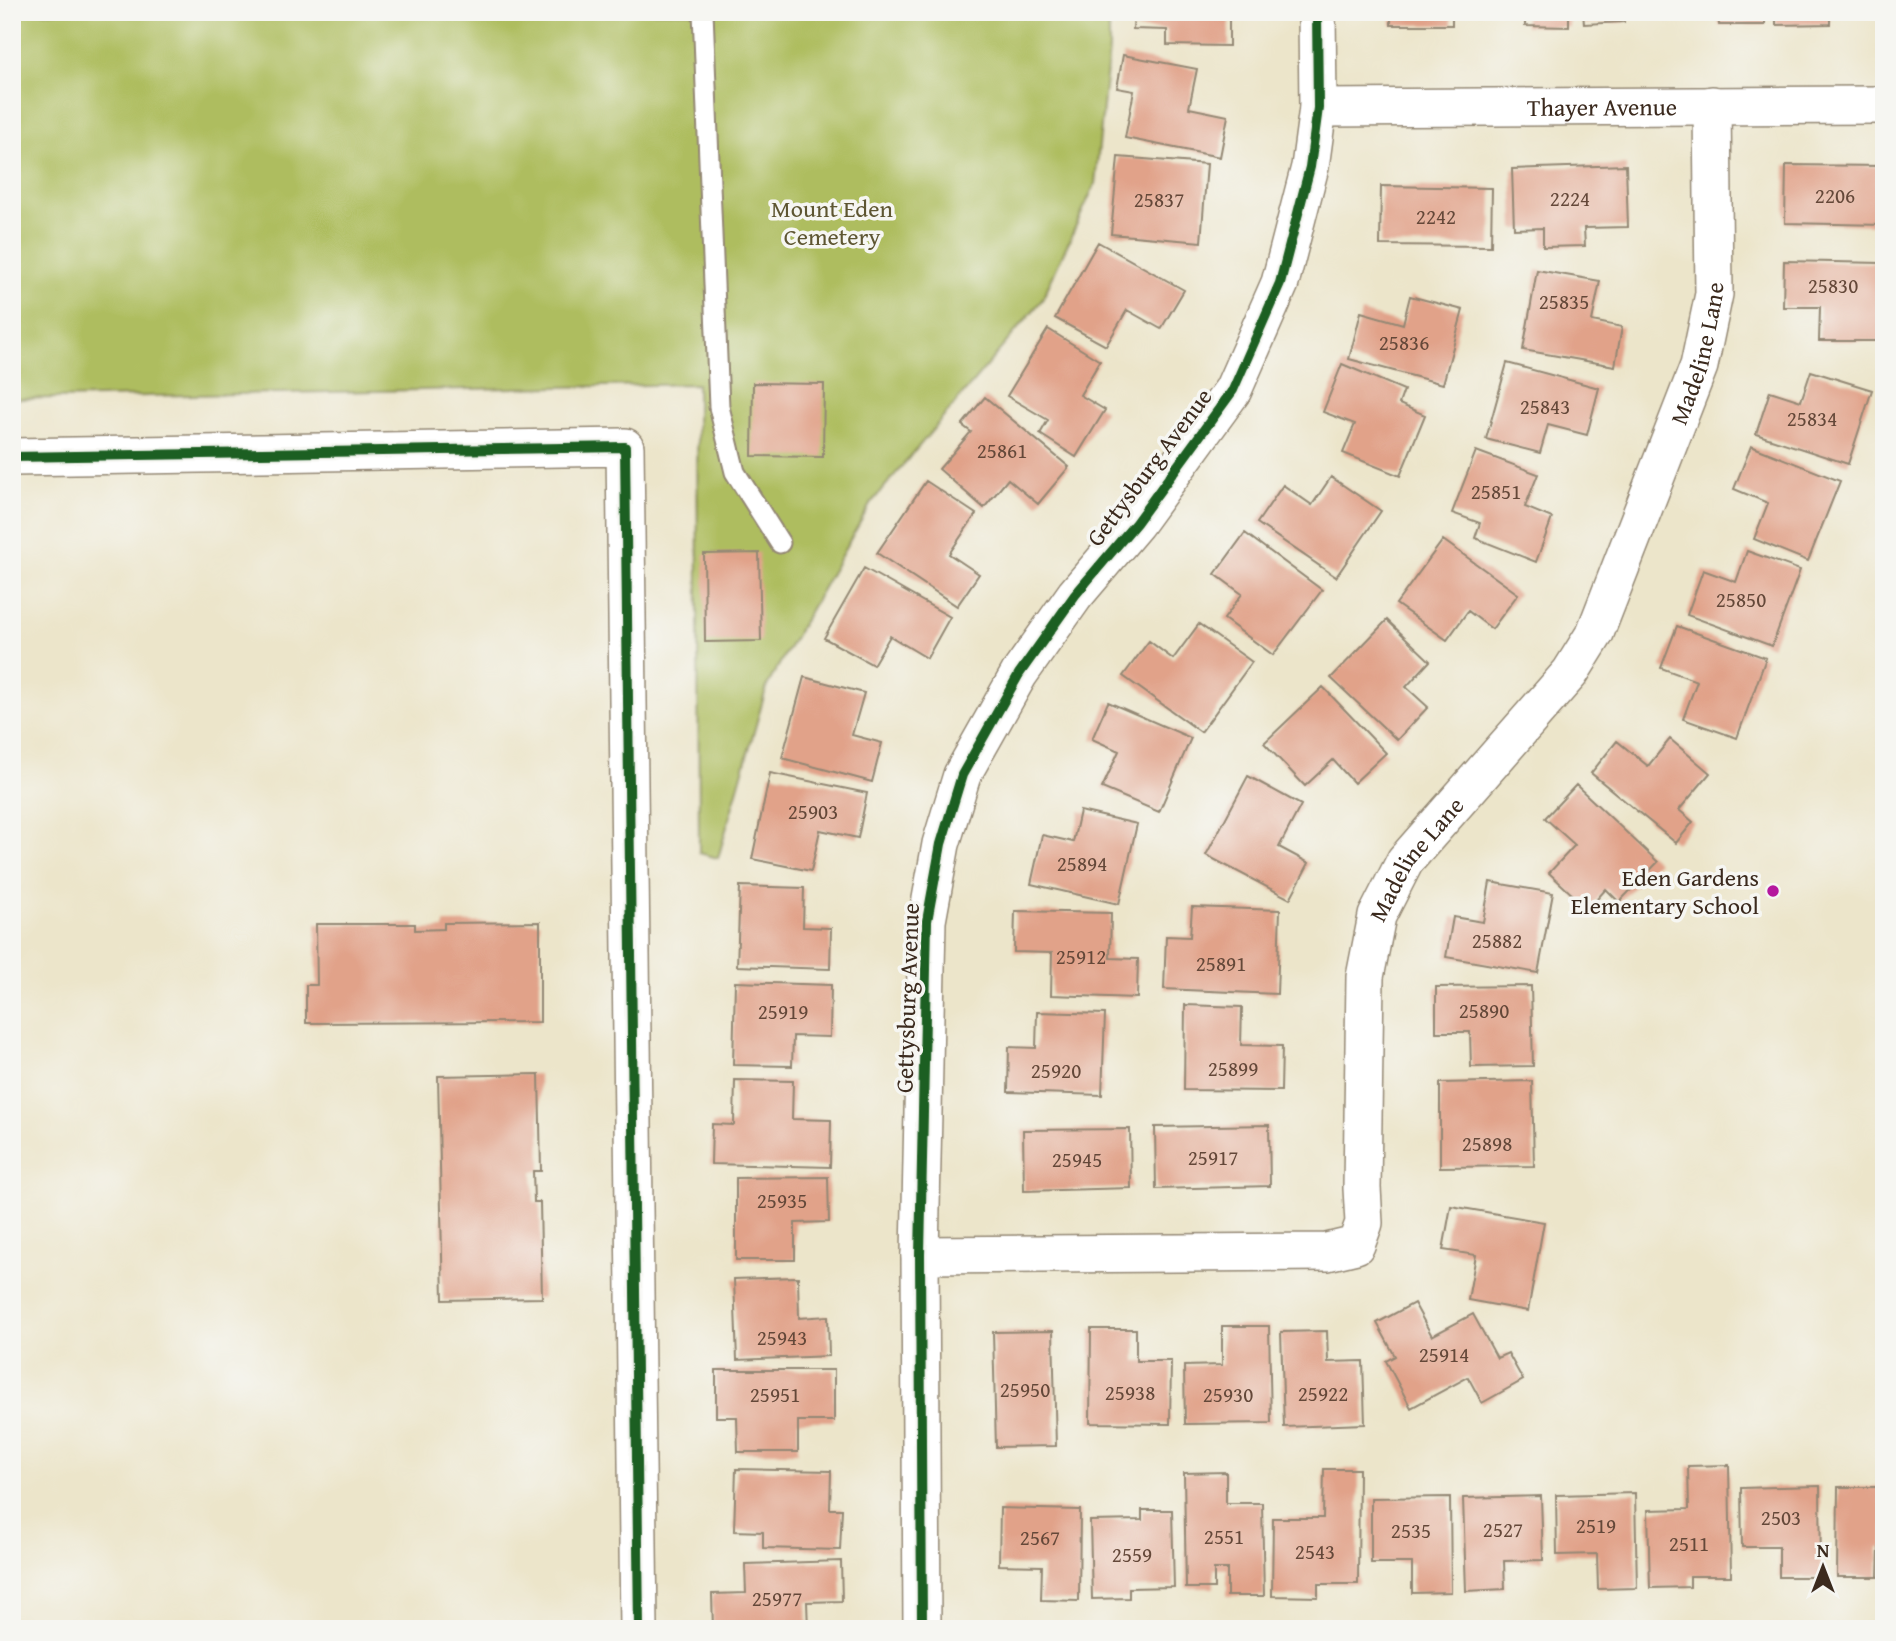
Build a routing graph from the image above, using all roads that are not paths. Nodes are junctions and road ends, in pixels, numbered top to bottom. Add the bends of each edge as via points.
1 (703, 12) edge
2 (1317, 12) edge
3 (1712, 105) junction
4 (1884, 105) edge
5 (1318, 108) junction
6 (12, 457) edge
7 (780, 543) dead end
8 (920, 1255) junction
9 (639, 1629) edge
10 (922, 1629) edge

1 - 7 lane via 719,407 735,472
2 - 5 street, Gettysburg Avenue
3 - 4 street, Thayer Avenue
3 - 5 street, Thayer Avenue
3 - 8 street, Madeline Lane via 1714,293 1699,366 1595,633 1570,673 1405,861 1377,916 1365,977 1364,1223 1356,1245 1327,1252
5 - 8 street, Gettysburg Avenue via 1310,167 1280,284 1233,390 1018,674 962,775 941,844 927,921
6 - 9 street via 625,447
8 - 10 street, Gettysburg Avenue

